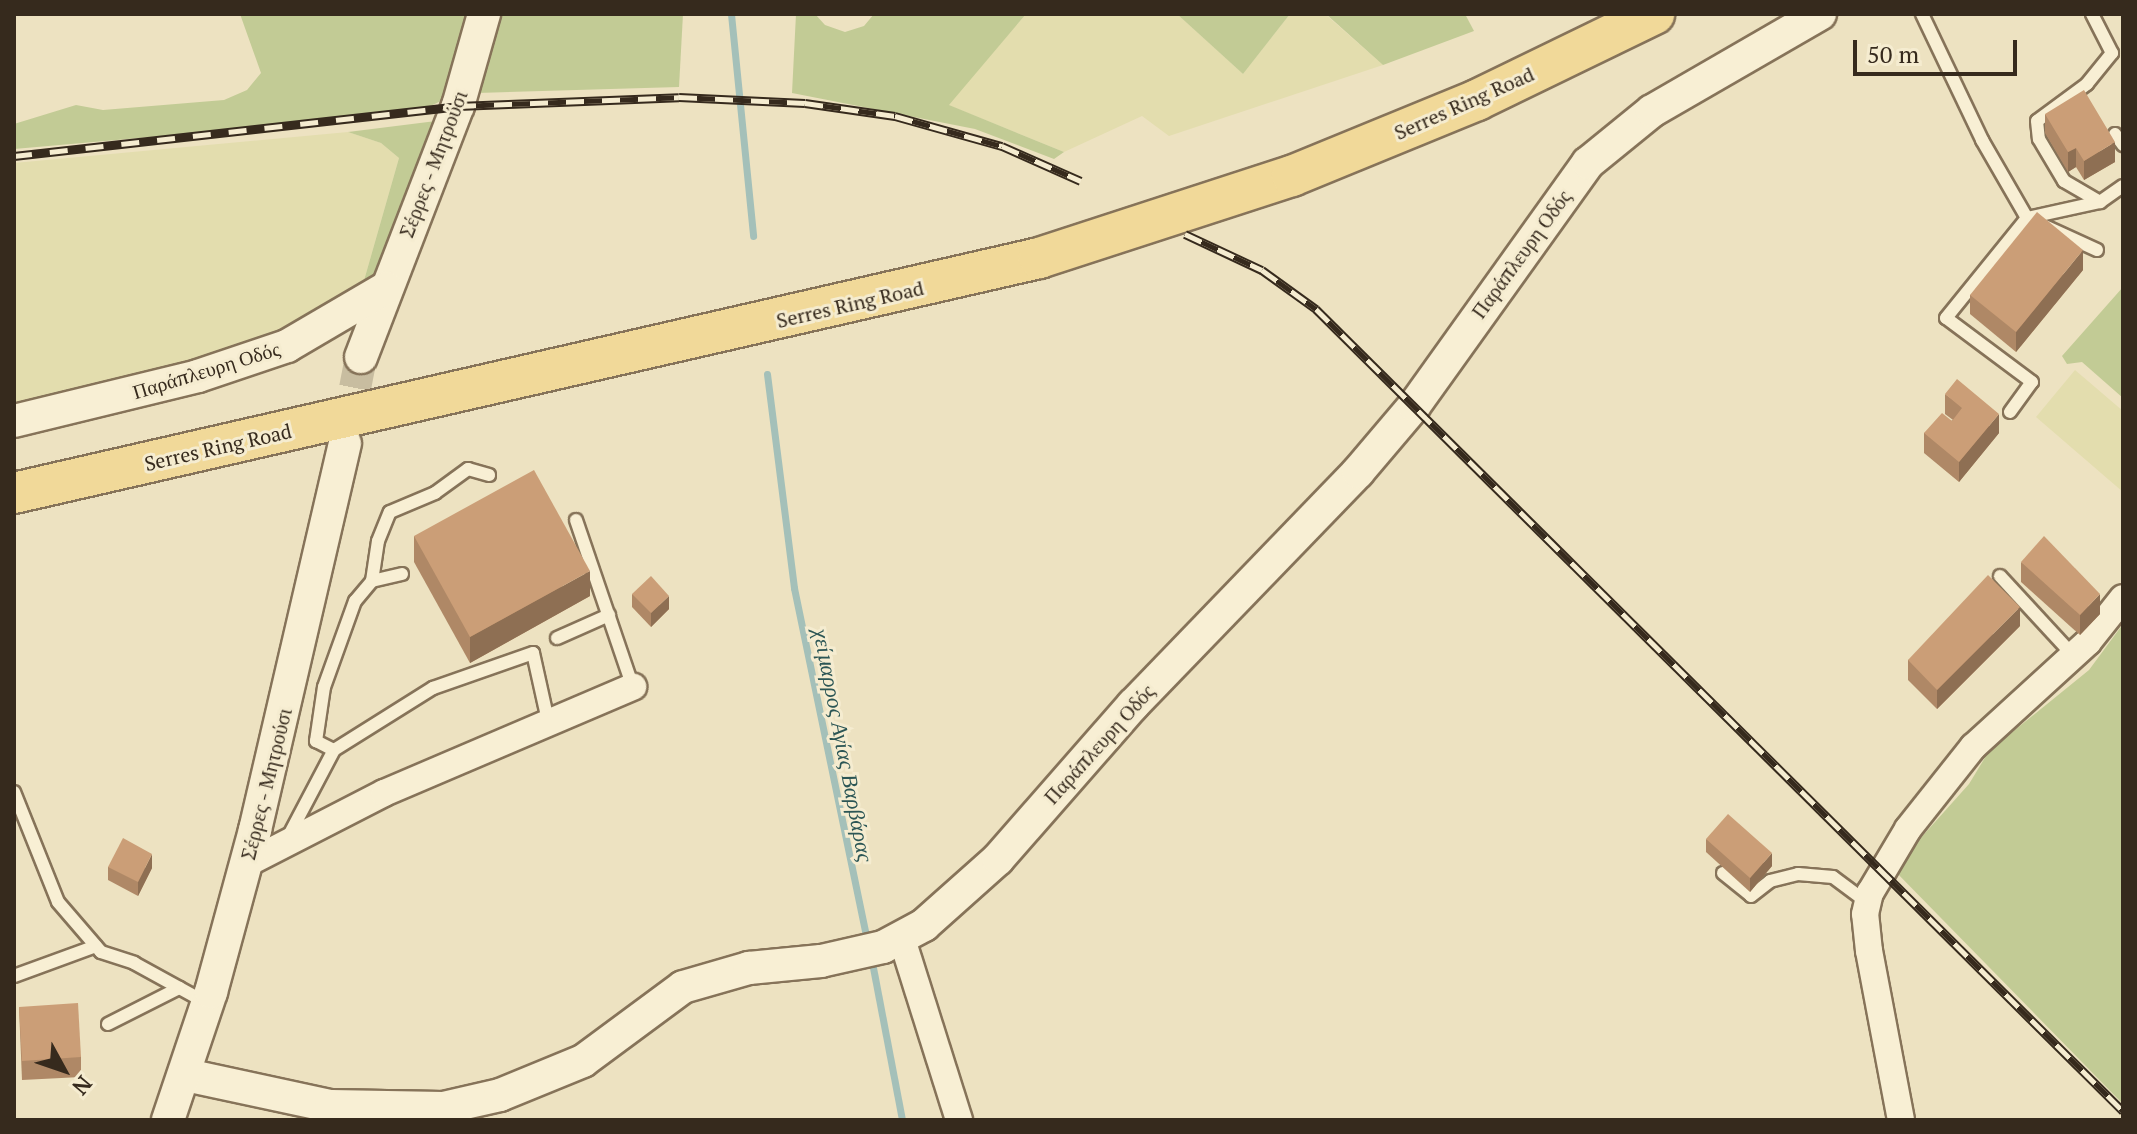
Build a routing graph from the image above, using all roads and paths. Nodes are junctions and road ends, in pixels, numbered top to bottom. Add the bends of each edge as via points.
1 (484, 14) edge
2 (1654, 14) edge
3 (1820, 14) edge
4 (1922, 14) edge
5 (2092, 14) edge
6 (2123, 186) edge
7 (2100, 202) junction
8 (2027, 218) junction
9 (2097, 250) dead end
10 (386, 288) junction
11 (361, 357) tunnel mouth
12 (2010, 412) dead end
13 (14, 421) edge
14 (345, 443) tunnel mouth
15 (489, 475) dead end
16 (14, 493) edge
17 (576, 520) dead end
18 (402, 574) dead end
19 (2000, 576) dead end
20 (372, 581) junction
21 (2123, 598) edge
22 (609, 615) junction
23 (557, 638) dead end
24 (2072, 654) junction
25 (633, 687) joint
26 (549, 725) junction
27 (334, 750) junction
28 (14, 792) edge
29 (287, 839) junction
30 (246, 864) junction
31 (1723, 873) dead end
32 (1868, 903) junction
33 (893, 943) junction
34 (96, 946) junction
35 (14, 976) edge
36 (179, 988) junction
37 (208, 1004) junction
38 (108, 1024) dead end
39 (186, 1075) junction
40 (168, 1120) edge
41 (959, 1120) edge
42 (1901, 1120) edge

1 - 10 street, Σέρρες - Μητρούσι via 458,106
2 - 16 main road, Serres Ring Road via 1477,100 1292,176 1039,258
3 - 33 street, Παράπλευρη Οδός via 1652,111 1588,163 1414,406 1358,472 1133,705 983,875
4 - 8 lane via 1982,140
5 - 7 lane via 2112,53 2087,84 2037,121 2039,139 2064,181
6 - 7 lane
7 - 8 lane
8 - 9 lane
8 - 12 lane via 1946,318 2032,382
10 - 11 street, Σέρρες - Μητρούσι
10 - 13 street, Παράπλευρη Οδός via 287,346 198,376
14 - 30 street, Σέρρες - Μητρούσι
15 - 20 lane via 468,469 435,493 390,512 378,541
17 - 22 lane
18 - 20 lane
19 - 24 lane
20 - 27 lane via 355,601 324,687 316,741
21 - 24 street
22 - 23 lane
22 - 25 lane
24 - 32 street via 1973,747 1882,867
25 - 26 street
26 - 27 lane via 533,653 433,688
26 - 29 street via 470,754
27 - 29 lane
28 - 34 lane via 58,902
29 - 30 street
30 - 37 street, Σέρρες - Μητρούσι
31 - 32 lane via 1751,896 1770,881 1798,874 1833,877
32 - 42 street via 1869,951
33 - 39 street, Παράπλευρη Οδός via 821,961 749,968 683,987 583,1061 512,1091 443,1108 331,1106
33 - 41 street
34 - 35 lane
34 - 36 lane
36 - 37 lane
36 - 38 lane
37 - 39 street, Σέρρες - Μητρούσι
39 - 40 street, Σέρρες - Μητρούσι

